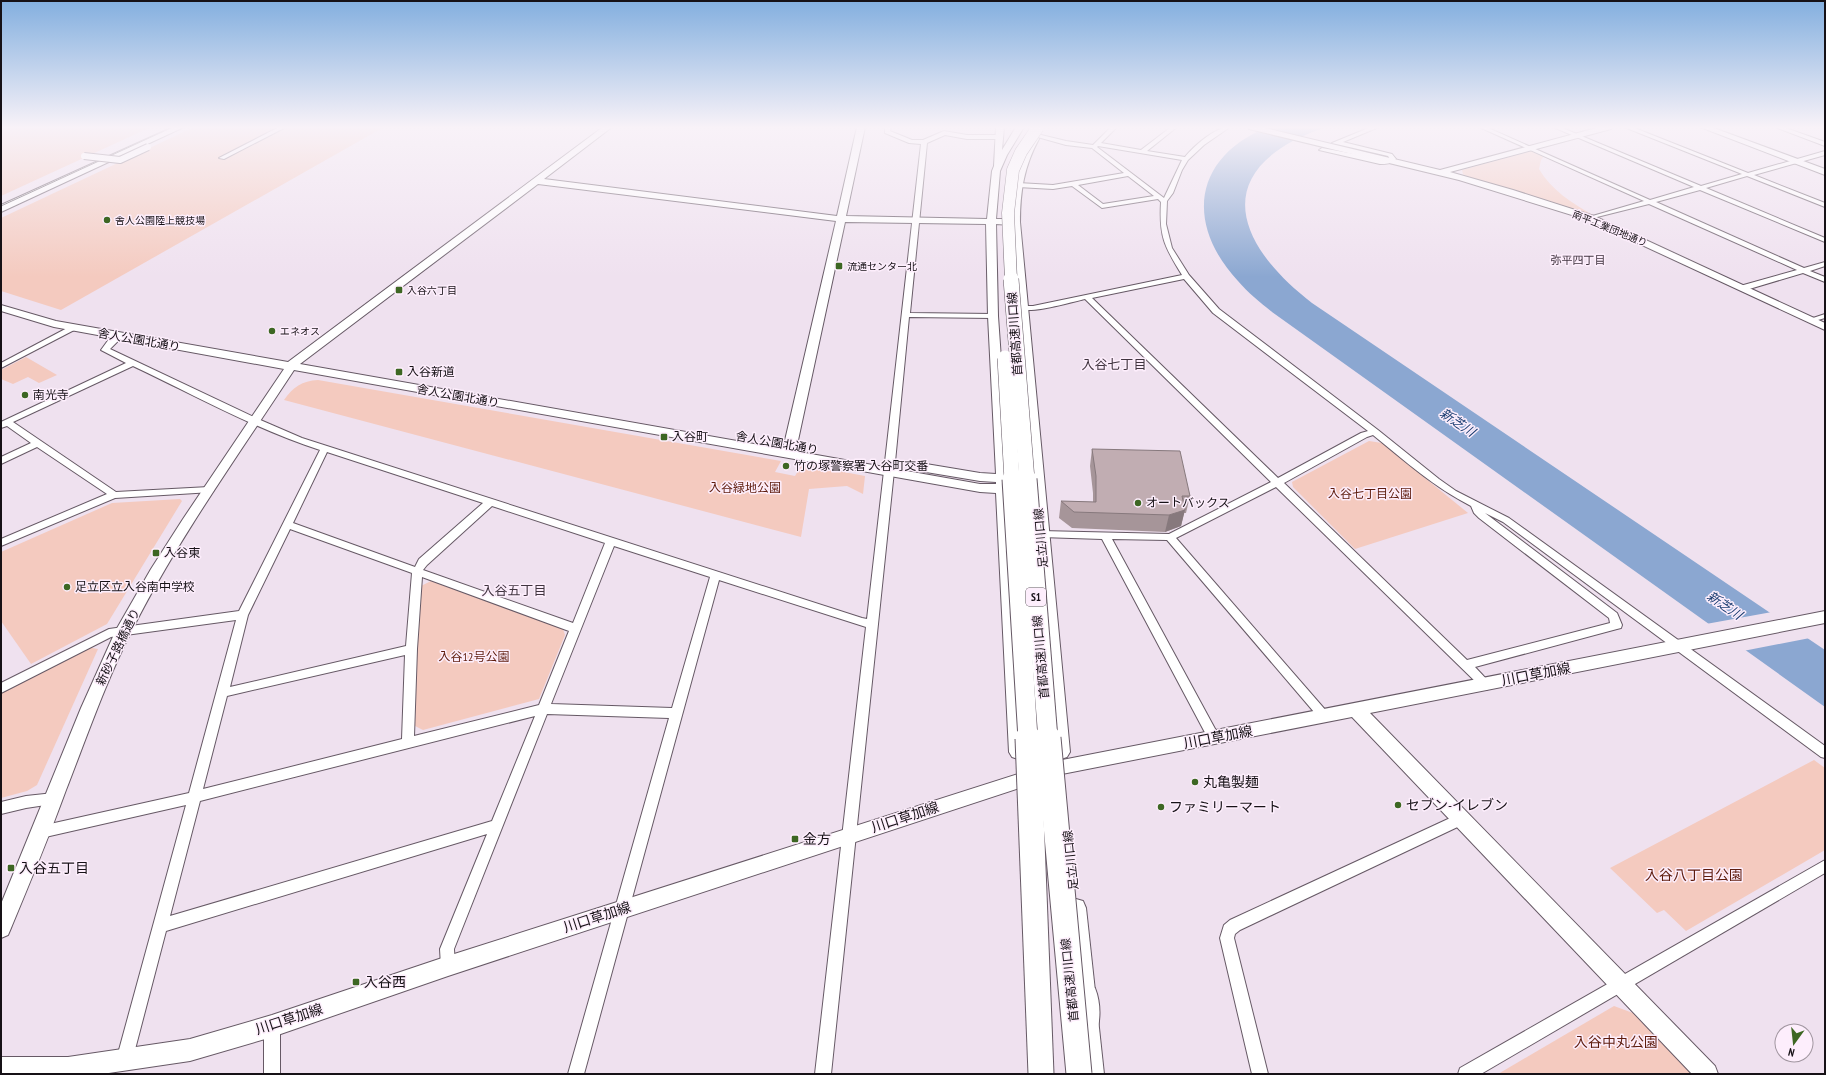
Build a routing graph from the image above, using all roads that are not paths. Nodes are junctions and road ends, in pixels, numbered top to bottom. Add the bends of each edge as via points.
1 (53, 177) edge
2 (70, 177) edge
3 (541, 177) edge
4 (850, 177) edge
5 (920, 177) edge
6 (995, 177) edge
7 (1000, 177) edge
8 (1013, 177) edge
9 (1019, 177) edge
10 (1110, 177) edge
11 (1132, 177) edge
12 (1176, 177) edge
13 (1455, 177) edge
14 (1595, 177) edge
15 (1675, 177) edge
16 (1737, 177) edge
17 (1756, 177) edge
18 (536, 181) junction
19 (1072, 184) junction
20 (1018, 185) junction
21 (1701, 188) junction
22 (1162, 199) junction
23 (1, 201) edge
24 (1651, 202) junction
25 (1825, 205) edge
26 (1, 209) edge
27 (1591, 218) junction
28 (840, 219) junction
29 (915, 221) junction
30 (991, 222) junction
31 (1014, 222) junction
32 (1825, 240) edge
33 (1825, 264) edge
34 (1804, 271) junction
35 (1186, 276) junction
36 (1825, 280) edge
37 (1743, 288) junction
38 (1087, 297) junction
39 (1, 299) edge
40 (1, 308) edge
41 (1022, 308) junction
42 (905, 315) junction
43 (993, 316) junction
44 (1825, 316) edge
45 (1811, 320) junction
46 (1825, 327) edge
47 (74, 328) junction
48 (119, 336) junction
49 (295, 363) junction
50 (133, 364) junction
51 (1, 366) edge
52 (255, 421) junction
53 (4, 423) edge
54 (1375, 432) junction
55 (38, 443) junction
56 (325, 448) junction
57 (789, 449) junction
58 (1, 461) edge
59 (889, 467) junction
60 (1277, 482) junction
61 (1003, 484) junction
62 (1037, 485) junction
63 (209, 490) junction
64 (114, 495) junction
65 (490, 502) junction
66 (1475, 504) junction
67 (288, 525) junction
68 (1041, 534) junction
69 (1104, 535) junction
70 (1170, 537) junction
71 (611, 541) junction
72 (1, 543) edge
73 (417, 571) junction
74 (716, 576) junction
75 (243, 615) junction
76 (1821, 618) edge
77 (871, 623) junction
78 (574, 628) junction
79 (124, 630) junction
80 (1687, 644) junction
81 (411, 649) junction
82 (1465, 665) junction
83 (1486, 684) junction
84 (1, 688) edge
85 (222, 693) junction
86 (542, 708) junction
87 (1356, 710) junction
88 (676, 713) junction
89 (1324, 716) junction
90 (1214, 738) junction
91 (408, 742) junction
92 (1825, 753) edge
93 (1062, 767) junction
94 (1020, 781) junction
95 (195, 797) junction
96 (54, 799) junction
97 (1, 808) edge
98 (1461, 819) junction
99 (497, 825) junction
100 (41, 832) junction
101 (850, 835) junction
102 (1825, 866) edge
103 (622, 909) junction
104 (160, 926) junction
105 (1, 928) edge
106 (448, 966) junction
107 (1621, 985) junction
108 (1085, 998) junction
109 (1027, 1001) junction
110 (272, 1026) junction
111 (124, 1061) junction
112 (1, 1068) edge
113 (272, 1074) edge
114 (576, 1074) edge
115 (824, 1074) edge
116 (1029, 1074) edge
117 (1039, 1074) edge
118 (1079, 1074) edge
119 (1084, 1074) edge
120 (1093, 1074) edge
121 (1260, 1074) edge
122 (1466, 1074) edge
123 (1707, 1074) edge

1 - 23 main road
2 - 26 main road
3 - 18 street, 新砂子路橋通り
4 - 28 street
5 - 29 street
6 - 30 street, 足立川口線
7 - 117 highway, 首都高速川口線 / S1, bridge via 997,212 1031,785
8 - 118 highway, 首都高速川口線 / S1, bridge via 1008,220 1012,304 1051,776
9 - 20 street, 足立川口線
10 - 19 street
11 - 22 street
12 - 22 street via 1170,195
13 - 27 street, 南平工業団地通り
14 - 24 street
15 - 21 street
16 - 21 street
17 - 25 street
18 - 28 street
18 - 49 street, 新砂子路橋通り
19 - 20 street via 1053,187
19 - 22 street via 1102,206
20 - 31 street, 足立川口線
21 - 24 street
21 - 32 street
22 - 35 street via 1165,236 1176,262
24 - 27 street
24 - 34 street
27 - 37 street, 南平工業団地通り
28 - 29 street
28 - 57 street
29 - 30 street
29 - 42 street
30 - 31 street
30 - 43 street, 足立川口線
31 - 41 street, 足立川口線
33 - 34 street
34 - 36 street
34 - 37 street
35 - 38 street
35 - 54 street via 1216,311 1231,324
37 - 45 street, 南平工業団地通り
38 - 41 street
38 - 60 street
39 - 49 street, 舎人公園北通り via 83,322
40 - 47 street, 舎人公園北通り
41 - 62 street, 足立川口線
42 - 43 street
42 - 59 street
43 - 61 street, 足立川口線
44 - 45 street
45 - 46 street, 南平工業団地通り
47 - 48 street, 舎人公園北通り
47 - 51 street
48 - 49 street, 舎人公園北通り
48 - 50 street via 105,350
49 - 52 street, 新砂子路橋通り
49 - 57 street, 舎人公園北通り
50 - 52 street
50 - 53 street
52 - 56 street
52 - 63 street, 新砂子路橋通り
53 - 55 street
54 - 60 street via 1364,435
54 - 66 street via 1436,481
55 - 58 street
55 - 64 street
56 - 65 street
56 - 67 street
57 - 59 street, 舎人公園北通り
59 - 61 street, 舎人公園北通り via 980,488
59 - 77 street
60 - 70 street
60 - 82 street
61 - 62 street, 舎人公園北通り via 1023,490
61 - 94 street, 足立川口線
62 - 68 street, 足立川口線
63 - 64 street
63 - 79 street, 新砂子路橋通り via 156,573
64 - 72 street
65 - 71 street
65 - 73 street via 422,562
66 - 80 street via 1506,520
66 - 82 street via 1482,516 1613,616 1617,625
67 - 73 street
67 - 75 street
68 - 69 street
68 - 93 street, 足立川口線
69 - 70 street
69 - 90 street
70 - 89 street
71 - 74 street
71 - 78 street
73 - 78 street
73 - 81 street
74 - 77 street
74 - 88 street
75 - 79 street
75 - 85 street
76 - 80 street, 川口草加線
77 - 101 street
78 - 86 street
79 - 84 street via 92,640
79 - 96 street, 新砂子路橋通り via 89,708
80 - 83 street, 川口草加線
80 - 92 street
81 - 85 street
81 - 91 street
82 - 83 street
83 - 87 street, 川口草加線
85 - 95 street
86 - 88 street
86 - 91 street
86 - 99 street
87 - 89 street, 川口草加線
87 - 98 street
88 - 103 street
89 - 90 street, 川口草加線
90 - 93 street, 川口草加線
91 - 95 street
93 - 94 street, 川口草加線
93 - 108 street, 足立川口線
94 - 101 street, 川口草加線
94 - 109 street, 足立川口線
95 - 100 street
95 - 104 street
96 - 97 street
96 - 100 street, 新砂子路橋通り
98 - 107 street
98 - 121 street via 1235,924 1229,930 1227,938
99 - 104 street
99 - 106 street via 447,949
100 - 105 street, 新砂子路橋通り
101 - 103 street, 川口草加線
101 - 115 street
102 - 107 street
103 - 106 street, 川口草加線
103 - 114 street
104 - 111 street
106 - 110 street, 川口草加線
107 - 122 street
107 - 123 street
108 - 119 highway
108 - 120 street, 足立川口線
109 - 116 street, 足立川口線
109 - 117 highway
110 - 111 street, 川口草加線 via 190,1050
110 - 113 street
111 - 112 street, 川口草加線 via 68,1068

